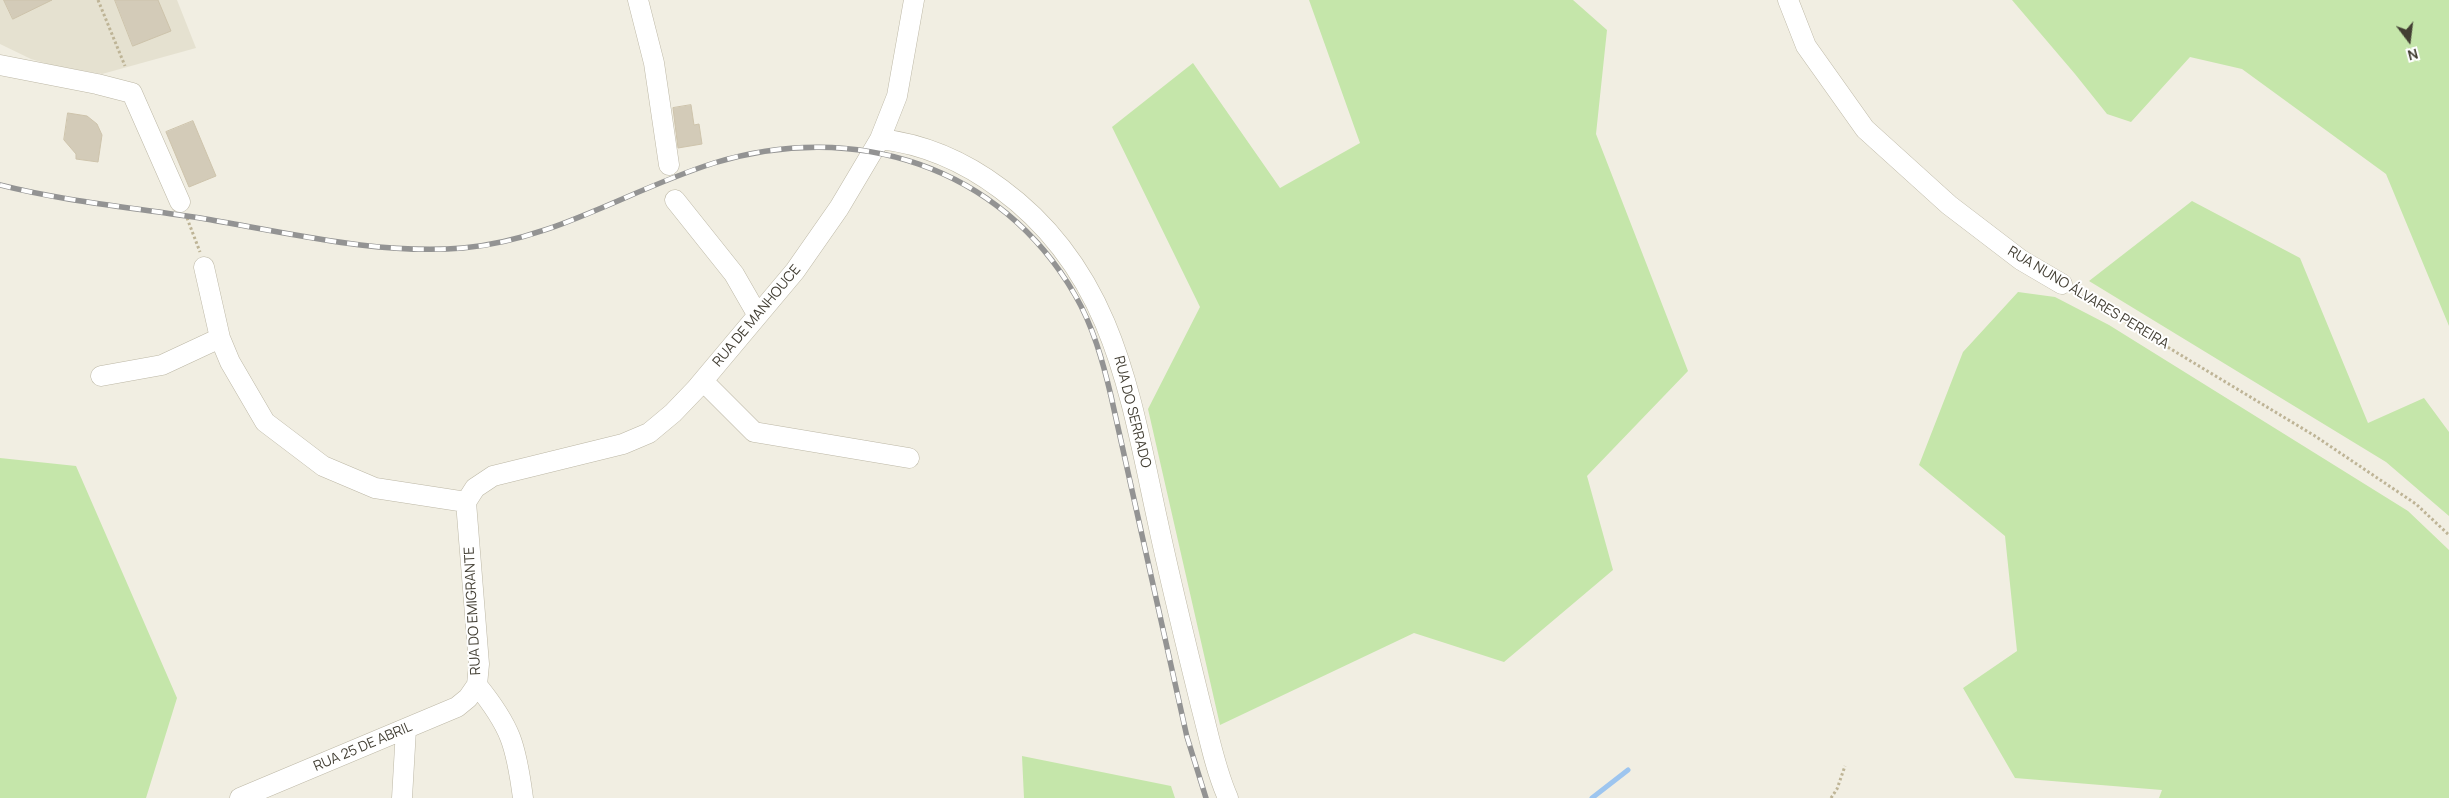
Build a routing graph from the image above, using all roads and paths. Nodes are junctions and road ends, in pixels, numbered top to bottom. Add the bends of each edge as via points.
1 (98, 0) edge
2 (638, 0) edge
3 (914, 0) edge
4 (1788, 0) edge
5 (0, 65) edge
6 (125, 66) dead end
7 (880, 139) junction
8 (669, 165) dead end
9 (675, 200) dead end
10 (180, 202) joint
11 (204, 267) joint
12 (2062, 284) joint
13 (757, 314) junction
14 (220, 338) junction
15 (101, 376) dead end
16 (703, 381) junction
17 (909, 458) dead end
18 (466, 502) junction
19 (2449, 535) edge
20 (477, 685) junction
21 (406, 729) junction
22 (1845, 766) dead end
23 (240, 798) edge
24 (402, 798) edge
25 (524, 798) edge
26 (1228, 798) edge
27 (1831, 798) edge

1 - 6 path
2 - 8 street via 654,63
3 - 7 street, RUA DE MANHOUCE via 897,96
4 - 12 street, RUA NUNO ÁLVARES PEREIRA via 1806,46 1865,129 1949,205 2021,260
5 - 10 street via 132,93
7 - 13 street, RUA DE MANHOUCE via 839,208 795,271
7 - 26 street, RUA DO SERRADO via 940,154 965,165 1001,189 1050,233 1096,300 1123,374 1172,590
9 - 13 street via 734,274
10 - 11 path via 195,234
11 - 14 street
12 - 19 path, RUA NUNO ÁLVARES PEREIRA via 2315,436 2416,504
13 - 16 street, RUA DE MANHOUCE
14 - 15 street via 162,365
14 - 18 street via 230,362 265,422 323,466 375,488
16 - 17 street via 754,432
16 - 18 street, RUA DE MANHOUCE via 649,433 623,444 493,476 475,488
18 - 20 street, RUA DO EMIGRANTE via 479,664
20 - 21 street, RUA 25 DE ABRIL via 458,706
20 - 25 street, RUA DO EMIGRANTE via 510,733
21 - 23 street, RUA 25 DE ABRIL
21 - 24 street
22 - 27 path

